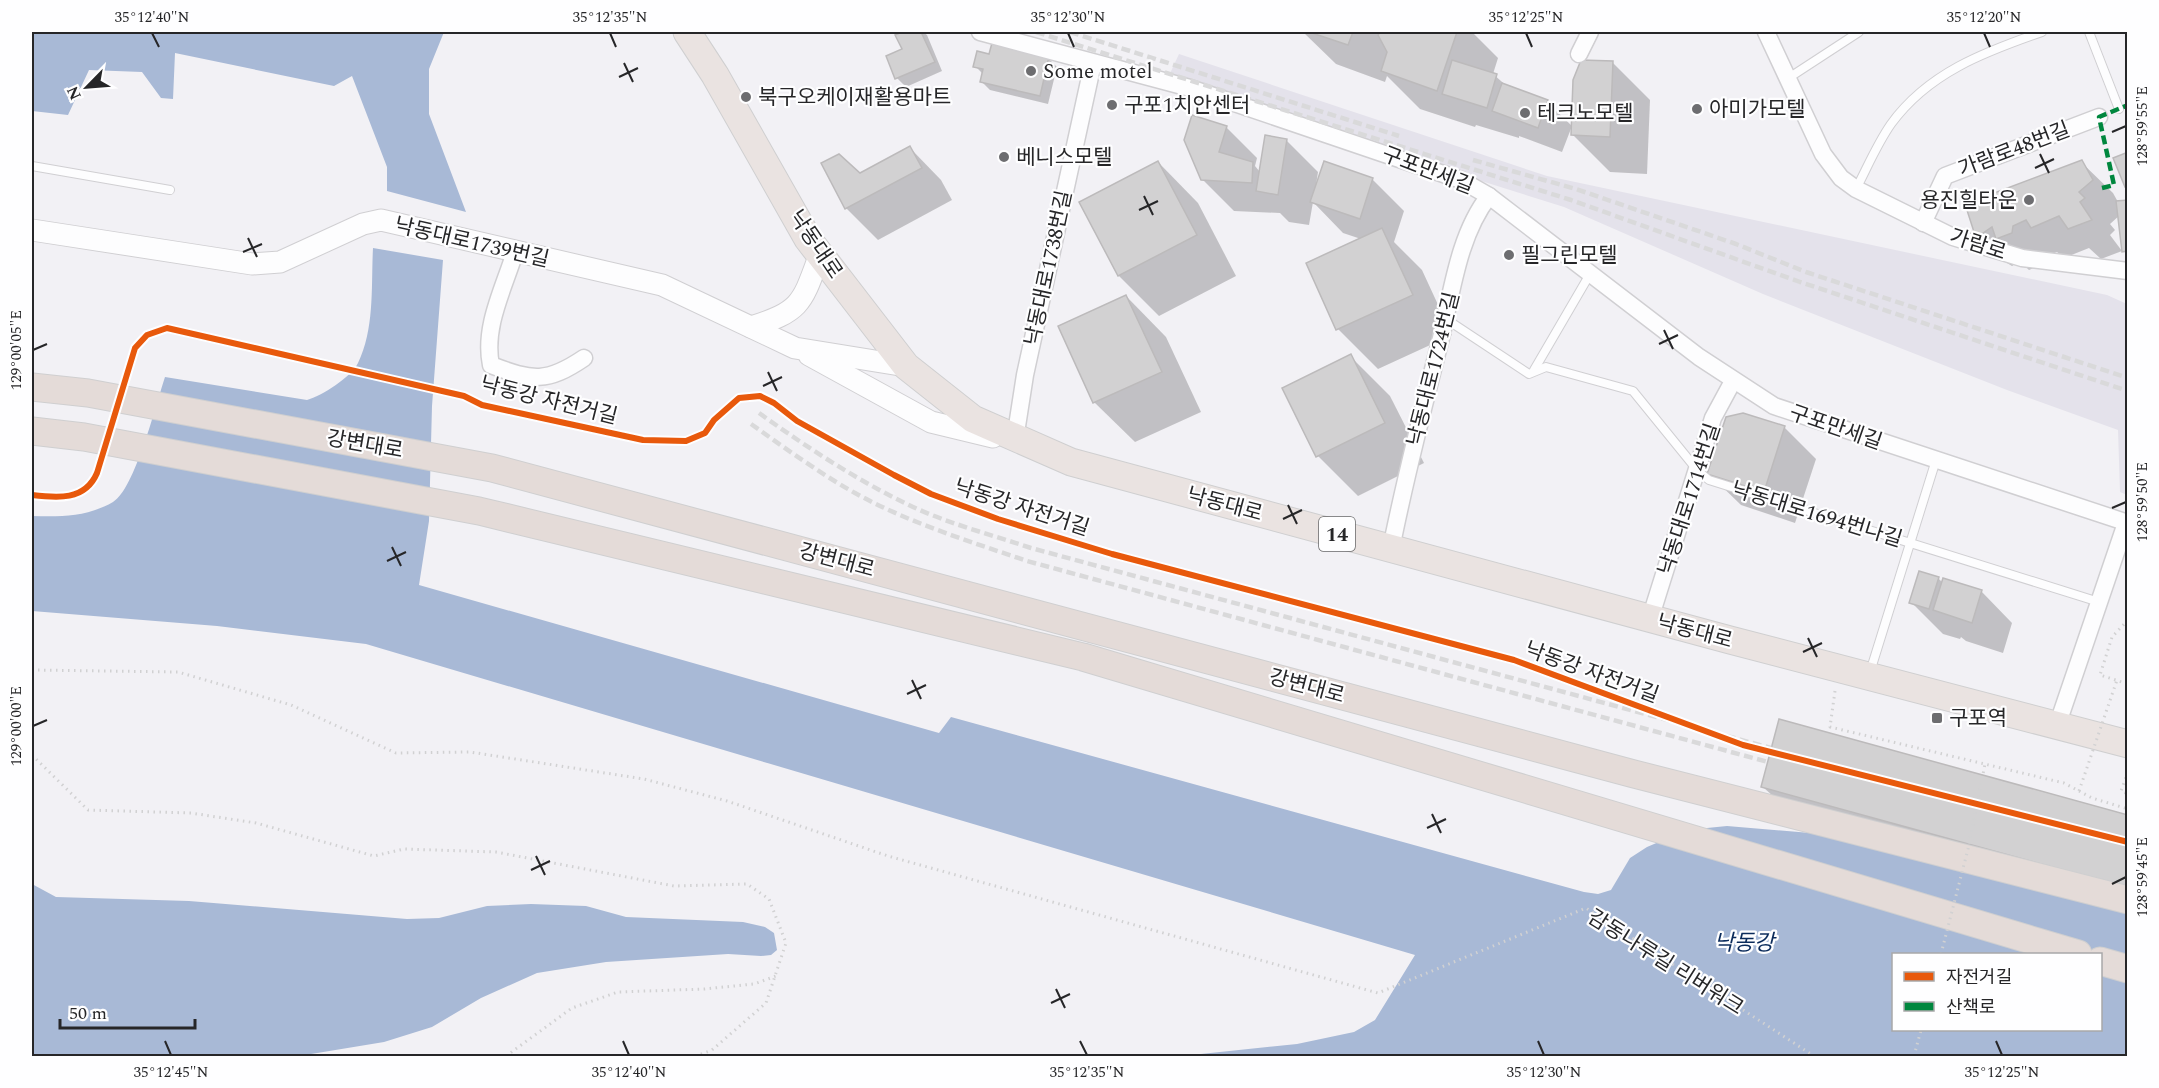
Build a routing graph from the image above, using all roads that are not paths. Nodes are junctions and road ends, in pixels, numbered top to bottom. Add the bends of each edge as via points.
1 (687, 32) edge
2 (702, 32) edge
3 (980, 32) edge
4 (1590, 32) edge
5 (1766, 32) edge
6 (1859, 32) edge
7 (2017, 32) edge
8 (2042, 32) edge
9 (2089, 32) edge
10 (2014, 41) junction
11 (1579, 54) dead end
12 (1093, 63) junction
13 (715, 75) junction
14 (1787, 79) junction
15 (2119, 109) dead end
16 (2099, 117) dead end
17 (32, 166) edge
18 (1856, 189) junction
19 (170, 190) dead end
20 (1489, 196) junction
21 (1923, 223) junction
22 (32, 230) edge
23 (515, 252) junction
24 (820, 254) junction
25 (2127, 271) edge
26 (1590, 274) junction
27 (1446, 319) junction
28 (751, 327) junction
29 (795, 348) junction
30 (584, 358) dead end
31 (906, 366) junction
32 (1534, 370) junction
33 (1733, 381) junction
34 (32, 387) edge
35 (32, 432) edge
36 (1015, 439) junction
37 (1041, 450) junction
38 (1936, 460) junction
39 (1698, 471) junction
40 (2127, 523) edge
41 (1910, 543) junction
42 (1391, 549) junction
43 (2099, 602) junction
44 (1650, 619) junction
45 (1869, 677) junction
46 (2057, 726) junction
47 (2127, 744) edge
48 (2127, 900) edge
49 (2075, 953) edge
50 (2102, 962) edge
51 (2127, 969) edge

1 - 13 main road, 낙동대로 / 14
2 - 13 main road
3 - 12 street, 구포만세길
4 - 11 street
5 - 14 street, 가람로
6 - 14 lane
7 - 10 lane
8 - 10 lane
9 - 15 lane
10 - 18 lane via 1950,70 1916,94 1890,126
12 - 20 street, 구포만세길 via 1190,88 1399,157 1461,180
12 - 36 street, 낙동대로1738번길 via 1025,375
13 - 24 main road, 낙동대로 / 14
14 - 18 street, 가람로 via 1823,154 1841,178
16 - 21 street, 가람로48번길 via 1945,176
17 - 19 lane
18 - 21 street, 가람로
20 - 26 street, 구포만세길
20 - 27 street, 낙동대로1724번길 via 1474,215
21 - 25 street, 가람로 via 1953,237 2022,258
22 - 23 street, 낙동대로1739번길 via 252,264 280,262 363,224 381,220
23 - 28 street, 낙동대로1739번길 via 662,285
23 - 30 street via 489,332 491,365 546,377 561,374
24 - 28 street via 806,294 795,309
24 - 31 main road, 낙동대로 / 14
26 - 32 lane
26 - 33 street, 구포만세길
27 - 32 lane, 낙동대로1694번나길 via 1528,374
27 - 42 street, 낙동대로1724번길
28 - 29 street, 낙동대로1739번길
29 - 31 street, 낙동대로1739번길
29 - 37 street via 931,422
31 - 36 main road, 낙동대로 / 14 via 973,419
32 - 39 lane, 낙동대로1694번나길 via 1546,367 1633,391
33 - 38 street, 구포만세길 via 1774,406
33 - 39 street, 낙동대로1714번길 via 1713,418
34 - 48 highway, 강변대로 via 88,393 492,468 1634,774
35 - 49 highway, 강변대로 via 84,437 479,511 1083,657
36 - 37 main road, 낙동대로 / 14
37 - 42 main road, 낙동대로 / 14 via 1093,468
38 - 40 street, 구포만세길
38 - 41 lane
39 - 41 lane, 낙동대로1694번나길 via 1709,480
39 - 44 street, 낙동대로1714번길
40 - 43 street
41 - 43 lane, 낙동대로1694번나길
41 - 45 lane
42 - 44 main road, 낙동대로 / 14
43 - 46 street
44 - 45 main road, 낙동대로 / 14
45 - 46 main road, 낙동대로 / 14
46 - 47 main road, 낙동대로 / 14
50 - 51 highway

